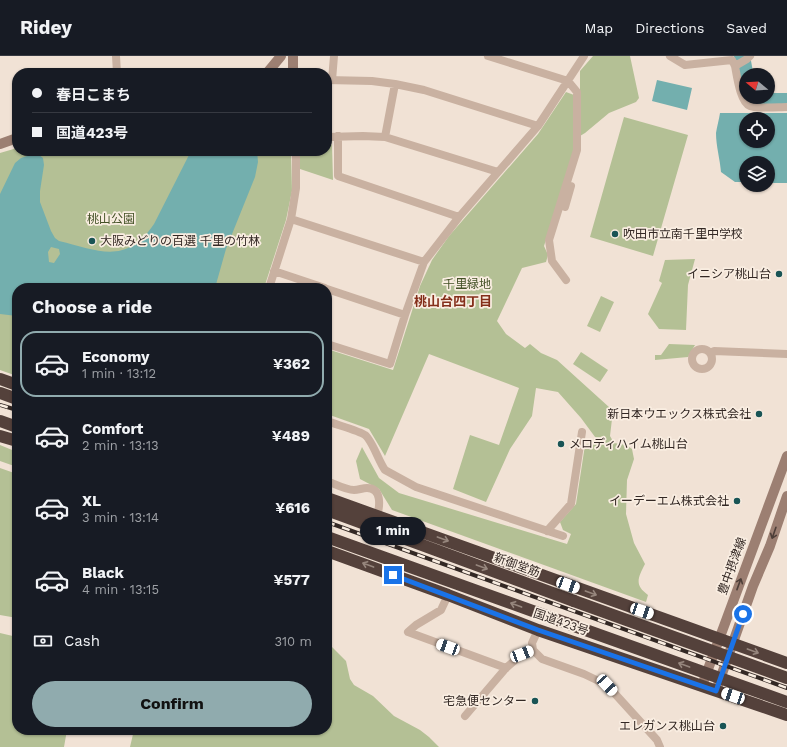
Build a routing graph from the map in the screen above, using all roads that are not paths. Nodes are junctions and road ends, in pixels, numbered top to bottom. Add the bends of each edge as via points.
1 (116, 56) edge
2 (281, 56) edge
3 (292, 56) edge
4 (334, 56) edge
5 (488, 56) edge
6 (584, 56) edge
7 (670, 56) edge
8 (748, 58) edge
9 (736, 65) junction
10 (117, 68) edge
11 (271, 68) edge
12 (293, 68) edge
13 (332, 68) edge
14 (332, 80) edge
15 (568, 81) junction
16 (395, 84) junction
17 (787, 107) edge
18 (538, 126) junction
19 (332, 136) edge
20 (338, 136) junction
21 (385, 137) junction
22 (12, 140) edge
23 (0, 144) edge
24 (577, 150) junction
25 (296, 156) edge
26 (498, 172) junction
27 (565, 207) dead end
28 (459, 217) junction
29 (291, 218) junction
30 (424, 262) junction
31 (274, 271) junction
32 (566, 280) dead end
33 (270, 283) edge
34 (311, 283) edge
35 (332, 290) edge
36 (405, 315) junction
37 (332, 346) edge
38 (710, 353) dead end
39 (787, 354) edge
40 (0, 379) edge
41 (12, 383) edge
42 (0, 393) edge
43 (12, 397) edge
44 (0, 421) edge
45 (332, 423) edge
46 (12, 425) edge
47 (582, 432) dead end
48 (0, 436) edge
49 (12, 440) edge
50 (787, 456) edge
51 (332, 483) edge
52 (787, 496) edge
53 (332, 500) edge
54 (332, 512) edge
55 (377, 516) junction
56 (547, 531) junction
57 (563, 536) dead end
58 (332, 539) edge
59 (332, 553) edge
60 (448, 595) junction
61 (538, 630) junction
62 (719, 639) junction
63 (732, 643) junction
64 (533, 650) junction
65 (787, 663) edge
66 (506, 668) junction
67 (787, 678) edge
68 (702, 686) junction
69 (716, 691) junction
70 (787, 702) edge
71 (787, 715) edge
72 (465, 716) dead end
73 (660, 747) edge

1 - 10 street
2 - 11 main road
3 - 12 main road
4 - 13 street
5 - 15 street
6 - 15 street
7 - 9 street via 685,65 732,60
8 - 9 street
9 - 17 street via 746,104 751,107
14 - 16 street via 372,80
15 - 18 street
15 - 24 street via 577,92
16 - 18 street via 424,90
16 - 21 street
18 - 26 street
19 - 20 street
20 - 21 street
20 - 28 street via 338,176
21 - 26 street
22 - 23 main road
24 - 27 street via 574,174
24 - 32 street via 549,240 552,261
25 - 29 street via 296,188
26 - 28 street
28 - 30 street
29 - 30 street
29 - 31 street
30 - 36 street
31 - 33 street
31 - 34 street
35 - 36 street
36 - 37 street via 390,364
38 - 39 street via 714,351
40 - 41 highway
42 - 43 highway
44 - 46 highway
45 - 56 street via 366,435 385,470 416,487
47 - 56 street via 571,504
48 - 49 highway
62 -> 50 main road, 豊中摂津線
51 - 55 street via 354,490 373,490 380,500
52 -> 63 main road
53 - 55 highway
54 -> 67 highway, 新御堂筋, bridge
55 -> 62 highway
56 - 57 street
70 -> 58 highway, bridge
60 -> 59 highway, 国道423号
60 - 61 highway, 国道423号
60 - 66 street via 441,610 416,624 408,632
61 - 64 street via 532,643
61 - 68 highway, 国道423号
62 - 63 highway
62 - 68 main road, 豊中摂津線
63 -> 65 highway
63 - 69 main road
64 - 66 street via 522,654
64 - 73 street via 542,659 607,685 657,740
66 - 72 street
68 - 69 highway, 国道423号
69 - 71 highway, 国道423号

